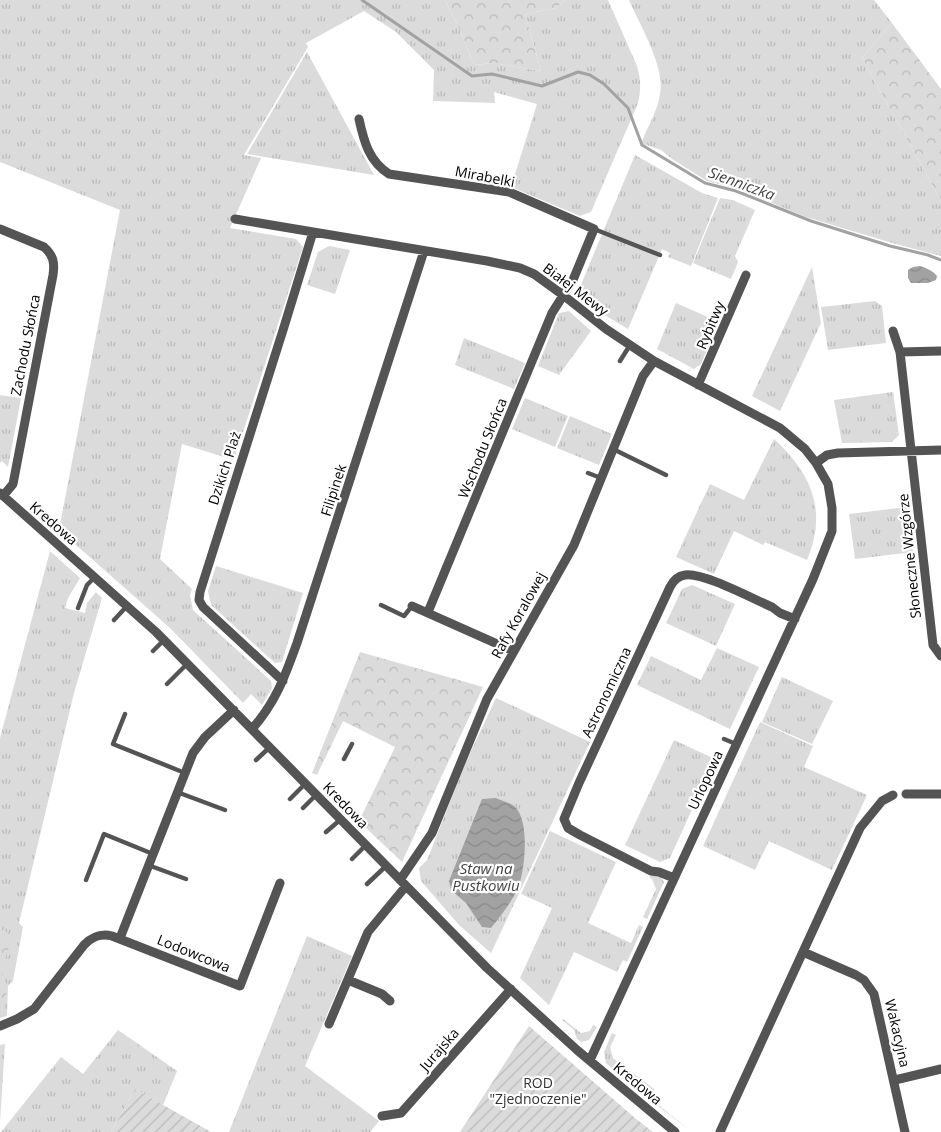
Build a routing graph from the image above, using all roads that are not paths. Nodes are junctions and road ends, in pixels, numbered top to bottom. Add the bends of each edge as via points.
1 (359, 119) dead end
2 (235, 219) dead end
3 (0, 229) edge
4 (594, 229) junction
5 (313, 232) junction
6 (424, 251) junction
7 (660, 255) dead end
8 (746, 275) dead end
9 (563, 295) junction
10 (892, 330) dead end
11 (630, 345) junction
12 (941, 351) edge
13 (900, 352) junction
14 (620, 360) dead end
15 (654, 361) junction
16 (698, 385) junction
17 (613, 449) junction
18 (941, 450) edge
19 (911, 451) junction
20 (816, 462) junction
21 (588, 473) dead end
22 (666, 475) dead end
23 (601, 478) junction
24 (2, 495) edge
25 (832, 508) joint
26 (95, 577) junction
27 (380, 605) dead end
28 (127, 606) junction
29 (412, 606) joint
30 (78, 608) dead end
31 (428, 612) junction
32 (795, 619) junction
33 (114, 620) dead end
34 (164, 640) junction
35 (513, 650) junction
36 (153, 651) dead end
37 (941, 656) edge
38 (188, 664) junction
39 (284, 681) junction
40 (167, 684) dead end
41 (234, 710) junction
42 (125, 714) dead end
43 (252, 728) junction
44 (724, 739) dead end
45 (352, 744) dead end
46 (737, 744) junction
47 (270, 746) junction
48 (344, 759) dead end
49 (256, 760) dead end
50 (185, 773) junction
51 (306, 783) junction
52 (178, 792) junction
53 (317, 794) junction
54 (906, 794) dead end
55 (941, 794) edge
56 (893, 795) dead end
57 (290, 799) dead end
58 (303, 808) dead end
59 (225, 810) dead end
60 (341, 819) junction
61 (326, 832) dead end
62 (366, 845) junction
63 (153, 854) junction
64 (352, 859) dead end
65 (148, 864) junction
66 (386, 866) junction
67 (674, 878) junction
68 (186, 879) dead end
69 (86, 880) dead end
70 (280, 883) dead end
71 (403, 883) junction
72 (367, 884) dead end
73 (120, 938) junction
74 (803, 952) junction
75 (348, 980) junction
76 (511, 990) junction
77 (390, 1001) dead end
78 (330, 1024) dead end
79 (0, 1026) edge
80 (590, 1060) junction
81 (941, 1069) edge
82 (895, 1080) junction
83 (382, 1116) dead end
84 (675, 1132) edge
85 (720, 1132) edge
86 (905, 1132) edge

1 - 4 street, Mirabelki via 364,141 377,166 389,174 509,192
2 - 5 street, Białej Mewy
3 - 24 street, Zachodu Słońca via 44,247 54,260 13,484
4 - 7 lane, Mirabelki
4 - 9 street, Wschodu Słońca via 573,280
5 - 6 street, Białej Mewy
5 - 39 street, Dzikich Plaż via 200,592 203,607
6 - 9 street, Białej Mewy via 520,268
6 - 39 street, Filipinek
8 - 16 street, Rybitwy
9 - 11 street, Białej Mewy
9 - 31 street, Wschodu Słońca via 552,314
10 - 13 street, Słoneczne Wzgórze
11 - 14 lane
11 - 15 street, Białej Mewy
12 - 13 street
13 - 19 street, Słoneczne Wzgórze
15 - 16 street, Białej Mewy
15 - 17 street, Rafy Koralowej via 643,376
16 - 20 street, Białej Mewy via 780,428 805,448
17 - 22 lane
17 - 23 street, Rafy Koralowej
18 - 19 street
19 - 20 street via 827,454
19 - 37 street, Słoneczne Wzgórze via 933,645
20 - 25 street, Białej Mewy via 828,484
21 - 23 lane
23 - 35 street, Rafy Koralowej via 574,544
24 - 26 street, Kredowa
25 - 32 street, Urlopowa via 829,542
26 - 28 street, Kredowa
26 - 30 lane
27 - 29 lane via 404,616
28 - 33 lane
28 - 34 street, Kredowa
29 - 31 street
31 - 35 street
32 - 46 street, Urlopowa
32 - 67 street, Astronomiczna via 696,576 682,575 670,587 564,820 568,828 580,835 651,871
34 - 36 lane
34 - 38 street, Kredowa
35 - 71 street, Rafy Koralowej via 487,699 432,834
38 - 40 lane
38 - 41 street, Kredowa
39 - 43 street, Filipinek via 262,718
41 - 43 street, Kredowa
41 - 50 street via 198,745
42 - 50 lane via 113,744
43 - 47 street, Kredowa
44 - 46 lane
45 - 48 lane
46 - 67 street, Urlopowa
47 - 49 lane
47 - 51 street, Kredowa
50 - 52 street
51 - 53 street, Kredowa
51 - 57 lane
52 - 59 lane
52 - 63 street
53 - 58 lane
53 - 60 street, Kredowa
54 - 55 street
56 - 74 street via 882,801 860,828
60 - 61 lane
60 - 62 street, Kredowa
62 - 64 lane
62 - 66 street, Kredowa
63 - 65 street
63 - 69 lane via 104,834
65 - 68 lane
65 - 73 street
66 - 71 street, Kredowa
66 - 72 lane
67 - 80 street, Urlopowa
70 - 73 street, Lodowcowa via 240,986
71 - 75 street via 368,932
71 - 76 street, Kredowa
73 - 79 street, Lodowcowa via 106,934 89,940 34,1009
74 - 82 street, Wakacyjna via 856,975 870,987
74 - 85 street
75 - 77 street via 382,994
75 - 78 street
76 - 80 street, Kredowa
76 - 83 street, Jurajska via 401,1113
80 - 84 street, Kredowa
81 - 82 street
82 - 86 street, Wakacyjna

